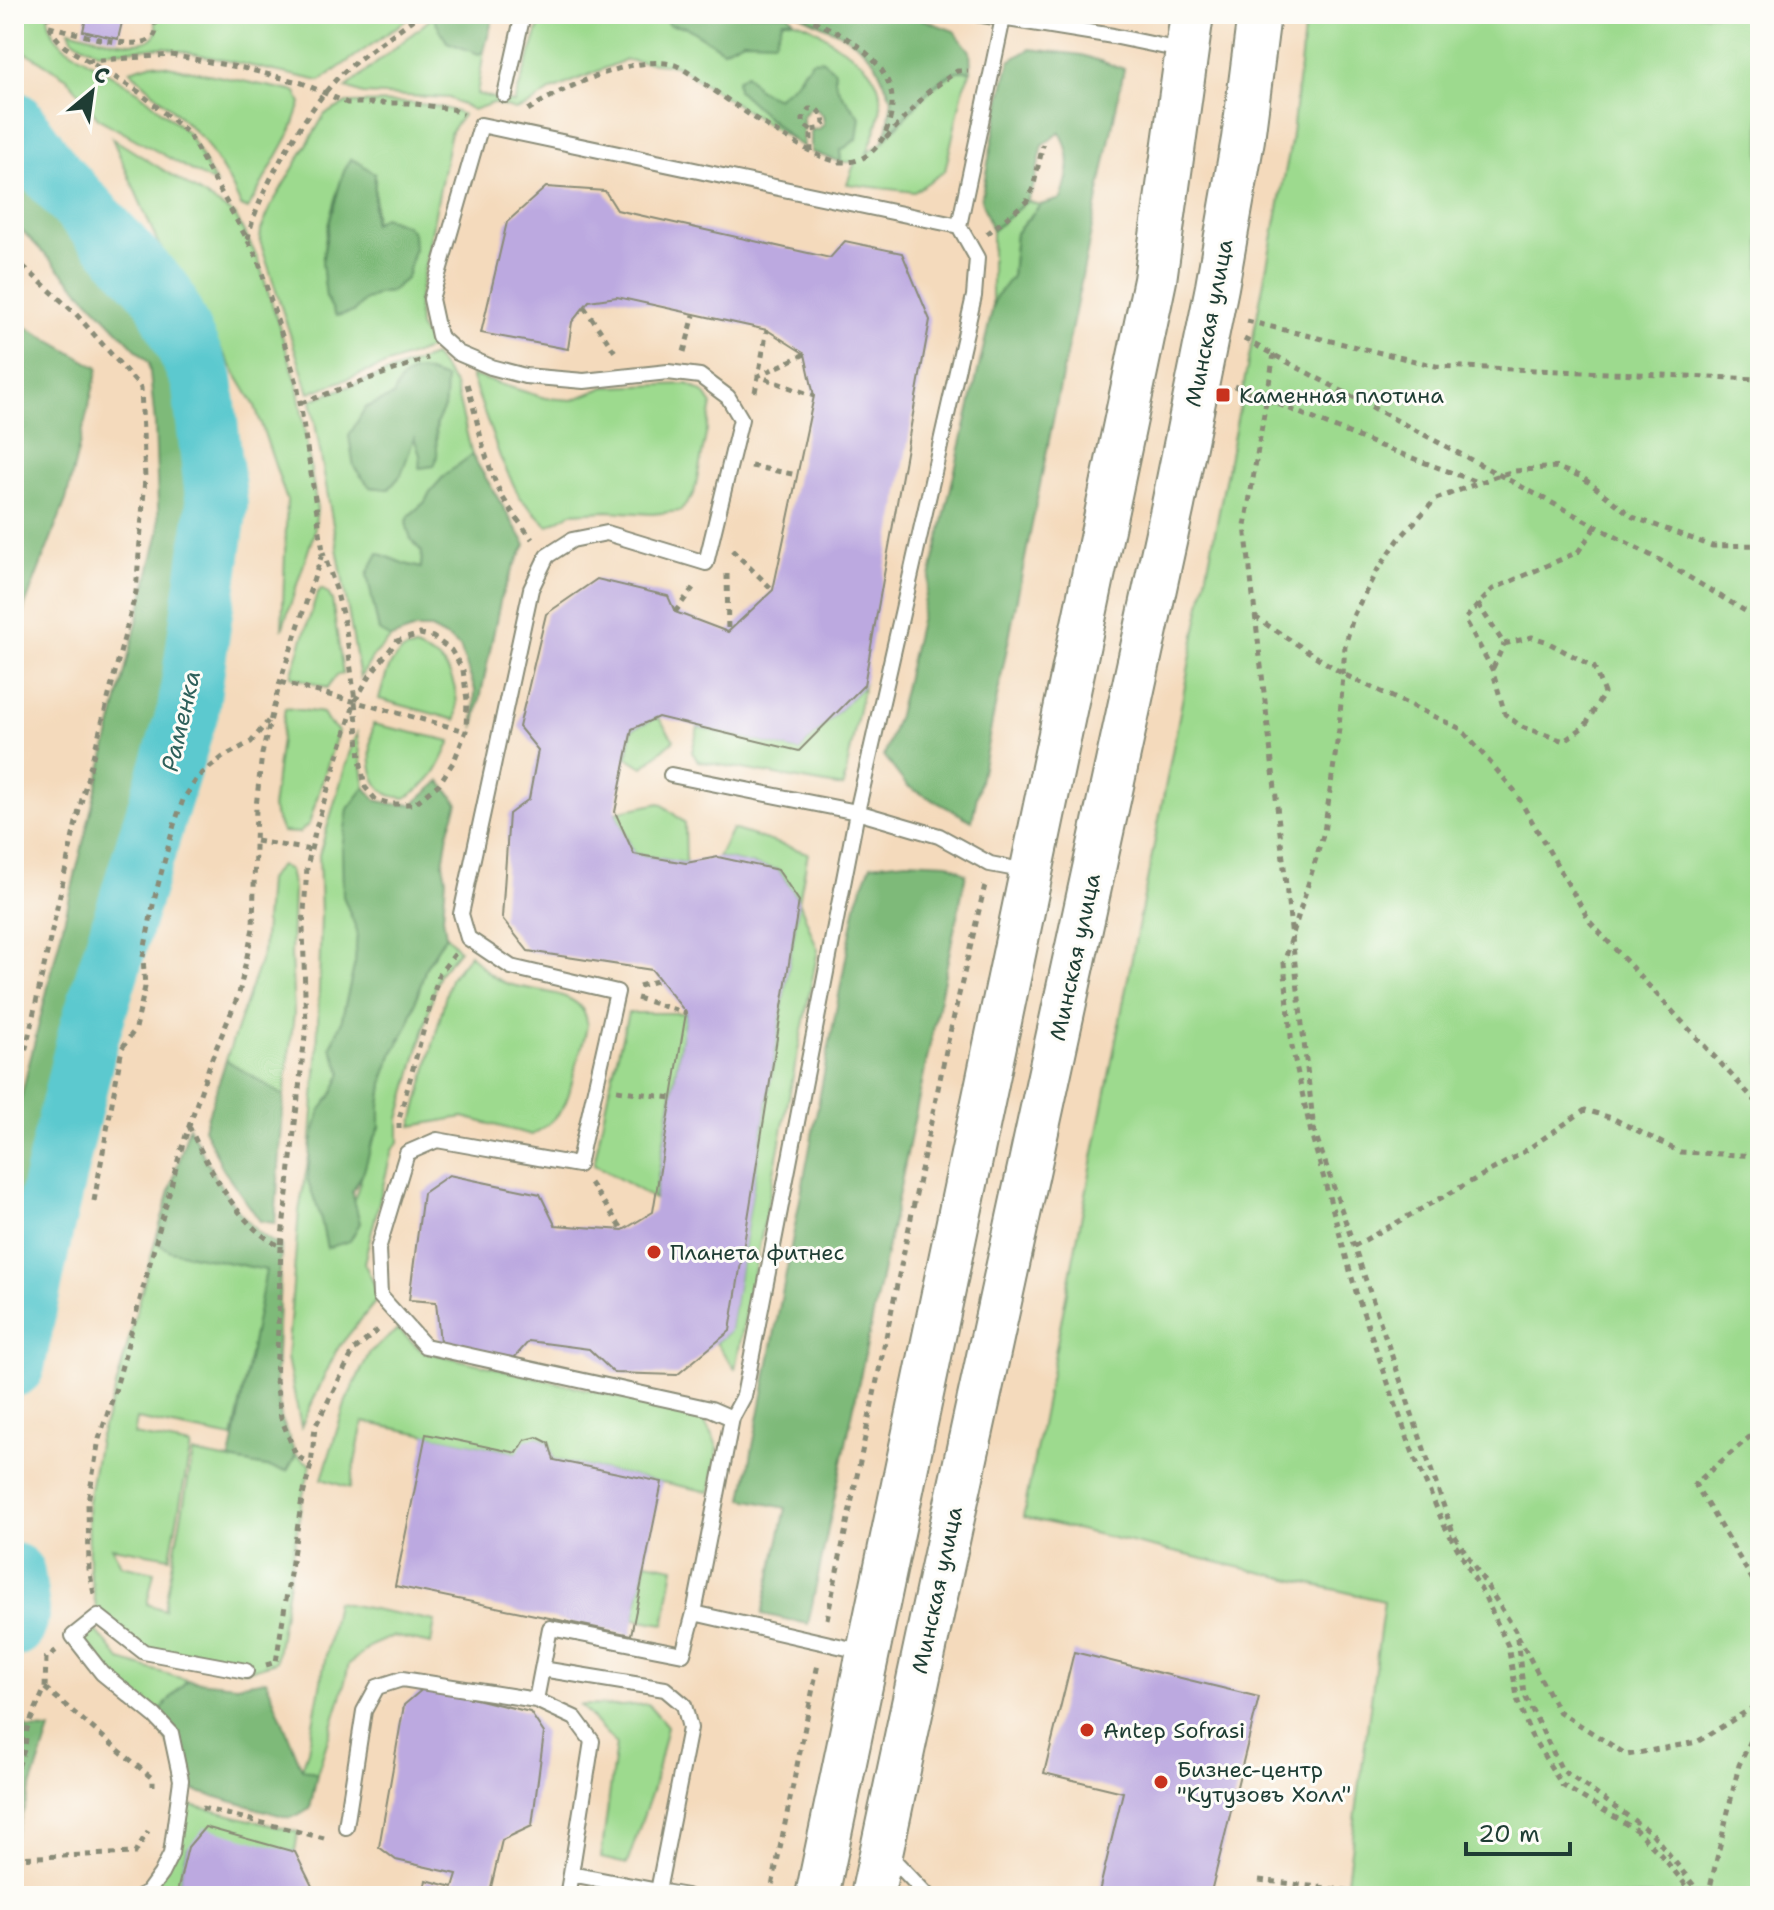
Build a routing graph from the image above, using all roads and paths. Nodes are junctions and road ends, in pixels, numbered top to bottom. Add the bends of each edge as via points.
1 (48, 14) edge
2 (152, 14) edge
3 (420, 14) edge
4 (523, 14) edge
5 (798, 14) edge
6 (976, 14) edge
7 (1259, 14) edge
8 (1003, 18) junction
9 (49, 25) junction
10 (1189, 33) edge
11 (87, 61) junction
12 (991, 77) junction
13 (326, 92) junction
14 (505, 95) dead end
15 (481, 125) junction
16 (811, 130) junction
17 (507, 131) junction
18 (883, 142) junction
19 (1043, 145) dead end
20 (811, 152) junction
21 (959, 226) junction
22 (248, 240) junction
23 (970, 246) junction
24 (14, 258) edge
25 (584, 307) dead end
26 (694, 315) dead end
27 (1244, 321) dead end
28 (1241, 338) dead end
29 (458, 353) junction
30 (805, 354) dead end
31 (1274, 354) junction
32 (678, 373) junction
33 (634, 376) junction
34 (1760, 379) edge
35 (1233, 385) dead end
36 (814, 396) dead end
37 (1266, 398) junction
38 (301, 403) junction
39 (730, 462) junction
40 (797, 475) dead end
41 (1500, 475) junction
42 (1477, 482) junction
43 (1596, 526) junction
44 (1760, 545) edge
45 (323, 551) junction
46 (547, 556) junction
47 (1478, 604) junction
48 (1255, 617) junction
49 (1760, 620) edge
50 (1504, 644) junction
51 (1492, 669) junction
52 (1343, 674) junction
53 (280, 682) junction
54 (355, 701) junction
55 (271, 717) junction
56 (466, 731) junction
57 (671, 775) dead end
58 (857, 812) junction
59 (256, 841) junction
60 (311, 850) junction
61 (990, 864) junction
62 (1031, 871) junction
63 (1292, 934) junction
64 (468, 938) junction
65 (617, 992) junction
66 (686, 1013) dead end
67 (596, 1087) junction
68 (672, 1098) dead end
69 (14, 1102) edge
70 (1760, 1106) edge
71 (189, 1126) junction
72 (407, 1153) junction
73 (1760, 1156) edge
74 (578, 1165) junction
75 (94, 1201) dead end
76 (623, 1230) dead end
77 (281, 1246) junction
78 (1354, 1246) junction
79 (397, 1313) junction
80 (732, 1418) junction
81 (1760, 1428) edge
82 (311, 1465) junction
83 (1760, 1592) edge
84 (694, 1613) junction
85 (98, 1616) junction
86 (1516, 1631) junction
87 (73, 1636) junction
88 (822, 1642) junction
89 (868, 1652) junction
90 (542, 1669) junction
91 (246, 1671) joint
92 (45, 1688) junction
93 (536, 1700) junction
94 (1760, 1703) edge
95 (1760, 1722) edge
96 (14, 1778) edge
97 (153, 1793) dead end
98 (178, 1802) junction
99 (151, 1819) dead end
100 (346, 1827) joint
101 (882, 1848) junction
102 (14, 1858) edge
103 (571, 1874) junction
104 (1259, 1880) dead end
105 (658, 1893) edge
106 (140, 1896) edge
107 (567, 1896) edge
108 (687, 1896) edge
109 (770, 1896) edge
110 (817, 1896) edge
111 (872, 1896) edge
112 (928, 1896) edge
113 (1395, 1896) edge
114 (1691, 1896) edge
115 (1698, 1896) edge
116 (1708, 1896) edge

1 - 9 path
2 - 9 path via 157,24 154,35 134,44
3 - 13 path via 344,71
4 - 14 lane
5 - 18 path via 860,46 886,77 892,99
6 - 8 lane
7 - 101 main road, Минская улица via 1220,272 1170,520
8 - 10 lane via 1113,36
8 - 12 lane
9 - 11 path via 65,47
10 - 62 main road via 1155,280
11 - 13 path via 171,55 243,68
11 - 22 path via 139,92 188,133
12 - 18 path via 957,71 928,92
12 - 21 lane
13 - 15 path via 347,103 452,109
13 - 22 path via 278,166
15 - 17 lane
15 - 29 lane via 431,299 439,336
16 - 16 path via 824,124 816,109 803,116
16 - 20 path
17 - 20 path via 548,98 631,64 675,65
17 - 21 lane
18 - 20 path via 861,161 841,162
19 - 23 path via 1027,201
21 - 23 lane
22 - 38 path
23 - 58 lane via 977,258 974,296
24 - 69 path via 76,314 141,388 145,478 136,592 76,822
25 - 33 path
26 - 32 path
27 - 34 path via 1436,366
28 - 31 path
29 - 33 lane via 525,376 584,381
29 - 38 path via 434,356
29 - 46 path via 501,494
30 - 36 path via 758,376
31 - 37 path
31 - 41 path
32 - 33 lane
32 - 39 lane via 700,376 728,397 741,419
35 - 37 path
37 - 42 path
37 - 48 path via 1245,526
38 - 45 path
39 - 40 path
39 - 46 lane via 706,563 607,533 572,540
41 - 42 path
41 - 43 path
41 - 44 path via 1555,467 1582,477 1646,522 1712,546
42 - 52 path via 1436,499 1399,539 1354,614
43 - 47 path via 1578,552 1493,589
43 - 49 path
45 - 53 path
45 - 54 path via 346,630
46 - 64 lane via 531,589 461,914
47 - 50 path
47 - 51 path via 1465,619
48 - 52 path
48 - 63 path
50 - 51 path
50 - 51 path via 1532,637 1545,641 1594,667 1604,693 1585,726 1564,741 1522,727 1505,714
52 - 63 path via 1324,832
52 - 70 path via 1461,729 1514,790 1590,922
53 - 54 path
53 - 55 path
54 - 56 path
54 - 56 path via 397,641 420,634 433,637 451,650 463,670
54 - 56 path via 365,787 376,800 414,804 439,784
54 - 60 path
55 - 59 path via 262,754
55 - 75 path via 251,742 198,777 183,800 154,900 143,957 145,987 136,1028 122,1048
57 - 58 lane
58 - 61 lane via 939,836
58 - 80 lane via 744,1396
59 - 60 path
59 - 71 path via 253,928 239,994
60 - 77 path via 303,927 306,1027
61 - 62 lane
61 - 88 path
62 - 89 main road
63 - 78 path via 1314,1130
63 - 114 path via 1284,963 1292,1047 1311,1133 1356,1292 1412,1451 1508,1646 1518,1702 1554,1773 1562,1785 1636,1830
64 - 65 lane via 511,967
64 - 72 path via 439,974 430,1005 399,1119 399,1142
65 - 66 path
65 - 67 lane
67 - 68 path
67 - 74 lane
71 - 77 path via 248,1224
71 - 85 path via 99,1439 88,1502 89,1569
72 - 74 lane via 437,1140
72 - 79 lane via 378,1249 380,1296
73 - 78 path via 1680,1152 1585,1110 1519,1155
74 - 76 path
77 - 82 path via 276,1380 281,1418 296,1455
78 - 86 path via 1453,1533
79 - 80 lane via 425,1346
79 - 82 path via 354,1350 315,1427
80 - 84 lane
81 - 83 path via 1695,1484
82 - 91 path via 276,1662
84 - 88 lane
84 - 90 lane via 683,1654 550,1628
85 - 87 lane
85 - 91 lane via 144,1652
86 - 94 path via 1558,1711 1627,1755 1697,1742
86 - 115 path via 1524,1694 1562,1770 1652,1833
87 - 92 path via 46,1658
87 - 98 lane via 102,1673 171,1733 181,1780
88 - 89 lane
88 - 109 path
89 - 110 main road
90 - 93 lane
90 - 105 lane via 665,1689 684,1705 690,1728
92 - 96 path
92 - 97 path via 153,1779
93 - 100 lane via 402,1679 377,1687 364,1711
93 - 103 lane via 575,1718 592,1741
95 - 116 path via 1739,1765
98 - 100 path via 332,1840
98 - 106 lane via 171,1854 148,1892
99 - 102 path via 135,1853
101 - 111 main road, Минская улица
101 - 112 lane
103 - 105 lane
103 - 107 lane
104 - 113 path
105 - 108 lane

